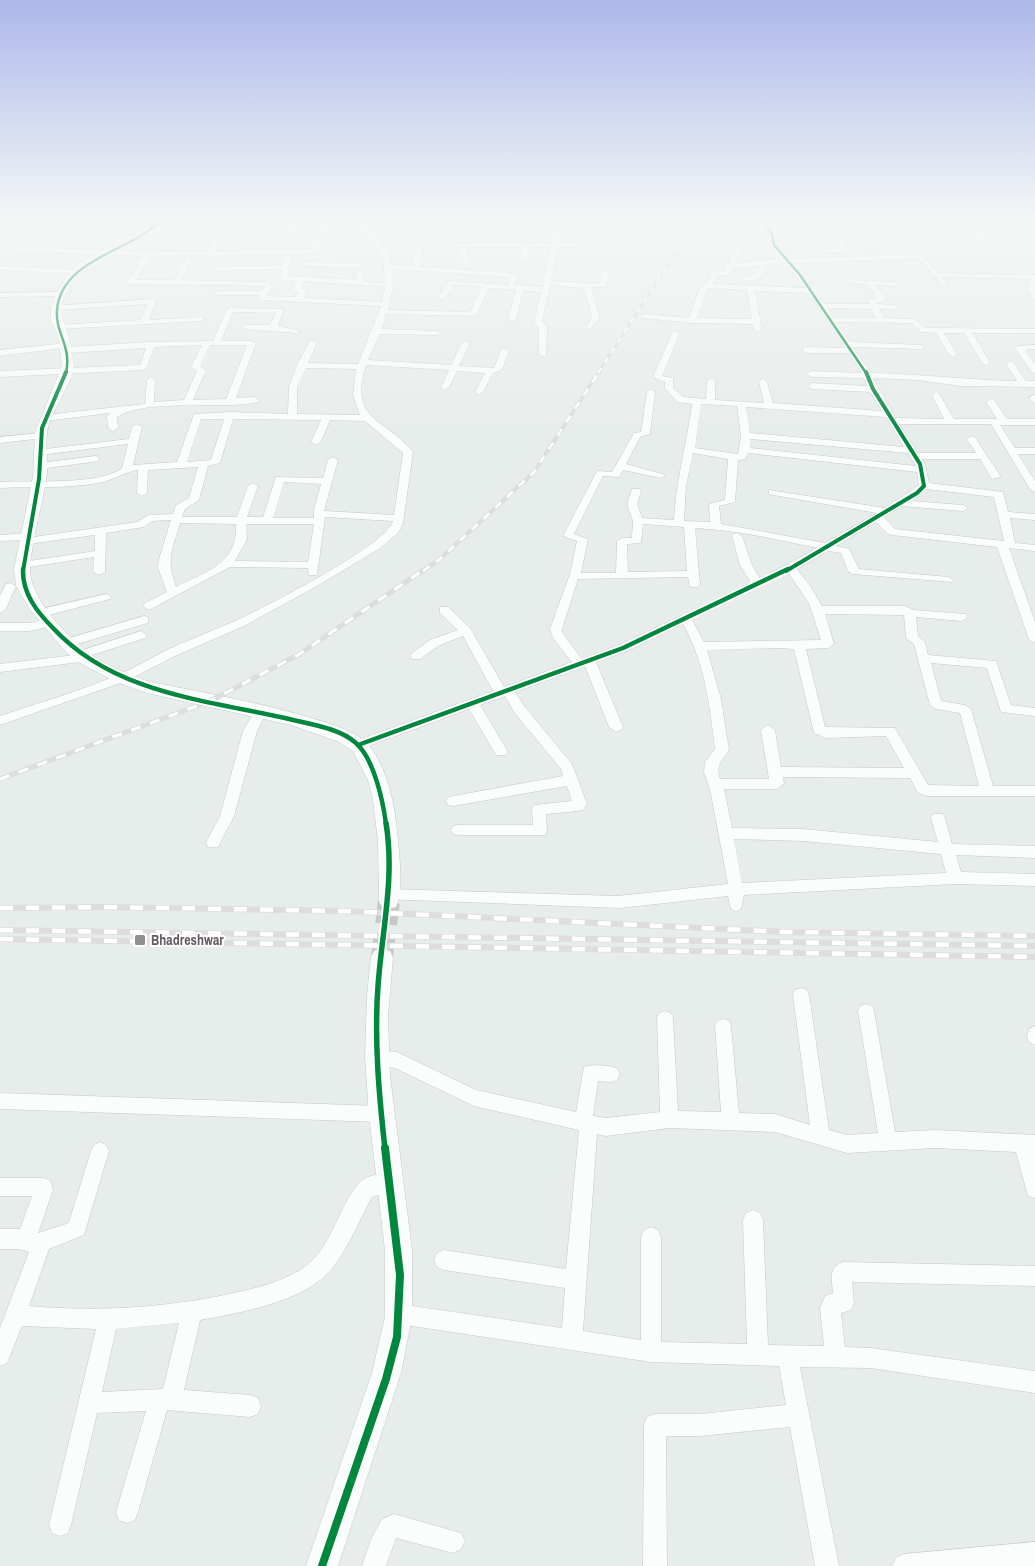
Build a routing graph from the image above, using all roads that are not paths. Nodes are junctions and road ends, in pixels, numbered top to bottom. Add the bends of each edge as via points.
1 (64, 292) edge
2 (140, 292) edge
3 (303, 292) edge
4 (387, 292) edge
5 (446, 292) edge
6 (484, 292) edge
7 (519, 292) edge
8 (546, 292) edge
9 (588, 292) edge
10 (703, 292) edge
11 (752, 292) edge
12 (811, 292) edge
13 (877, 292) edge
14 (218, 293) dead end
15 (264, 293) joint
16 (0, 295) edge
17 (442, 297) dead end
18 (299, 300) junction
19 (58, 301) junction
20 (136, 302) junction
21 (819, 303) junction
22 (873, 304) junction
23 (848, 307) junction
24 (383, 308) junction
25 (895, 308) dead end
26 (644, 316) dead end
27 (512, 319) dead end
28 (201, 320) dead end
29 (692, 320) junction
30 (830, 320) junction
31 (856, 321) junction
32 (882, 321) junction
33 (144, 322) junction
34 (757, 322) junction
35 (917, 322) junction
36 (1026, 322) dead end
37 (59, 327) junction
38 (247, 327) dead end
39 (590, 327) dead end
40 (273, 328) junction
41 (297, 331) dead end
42 (376, 331) junction
43 (938, 331) junction
44 (967, 331) junction
45 (1035, 331) edge
46 (758, 332) dead end
47 (437, 333) dead end
48 (676, 333) dead end
49 (313, 342) dead end
50 (212, 343) junction
51 (466, 343) dead end
52 (151, 344) junction
53 (921, 347) dead end
54 (1035, 347) edge
55 (67, 348) junction
56 (850, 348) junction
57 (505, 350) dead end
58 (806, 350) dead end
59 (0, 353) edge
60 (954, 354) dead end
61 (543, 355) dead end
62 (986, 362) dead end
63 (361, 364) junction
64 (1010, 364) dead end
65 (301, 365) junction
66 (454, 368) junction
67 (67, 370) junction
68 (1035, 370) edge
69 (490, 371) junction
70 (0, 374) edge
71 (811, 374) dead end
72 (868, 376) junction
73 (151, 380) dead end
74 (711, 382) dead end
75 (763, 382) dead end
76 (1023, 384) junction
77 (1035, 384) edge
78 (812, 386) dead end
79 (445, 387) dead end
80 (873, 389) junction
81 (479, 392) dead end
82 (651, 392) dead end
83 (936, 395) dead end
84 (255, 400) dead end
85 (230, 401) junction
86 (697, 402) junction
87 (991, 402) dead end
88 (187, 403) junction
89 (710, 403) junction
90 (741, 405) junction
91 (149, 406) junction
92 (769, 407) junction
93 (121, 410) junction
94 (230, 415) junction
95 (46, 418) junction
96 (292, 418) junction
97 (368, 418) junction
98 (891, 418) junction
99 (326, 419) junction
100 (952, 422) junction
101 (999, 422) junction
102 (1035, 422) edge
103 (137, 427) dead end
104 (113, 428) dead end
105 (746, 436) junction
106 (971, 438) dead end
107 (0, 440) edge
108 (133, 440) junction
109 (796, 440) junction
110 (316, 442) dead end
111 (690, 450) junction
112 (745, 450) junction
113 (40, 451) junction
114 (1013, 451) junction
115 (1035, 451) edge
116 (913, 453) junction
117 (797, 455) junction
118 (984, 456) junction
119 (733, 457) junction
120 (96, 459) dead end
121 (333, 460) dead end
122 (204, 463) junction
123 (182, 464) junction
124 (620, 466) junction
125 (143, 467) junction
126 (127, 468) junction
127 (922, 470) junction
128 (661, 475) dead end
129 (996, 477) dead end
130 (327, 481) junction
131 (38, 484) junction
132 (0, 485) edge
133 (253, 486) dead end
134 (924, 486) junction
135 (1035, 489) edge
136 (636, 491) dead end
137 (142, 492) dead end
138 (773, 492) dead end
139 (900, 503) junction
140 (963, 508) dead end
141 (882, 514) junction
142 (1004, 515) junction
143 (320, 517) junction
144 (1035, 517) edge
145 (176, 518) junction
146 (398, 518) junction
147 (241, 520) junction
148 (267, 520) junction
149 (638, 521) junction
150 (684, 524) junction
151 (716, 526) junction
152 (101, 531) junction
153 (738, 536) dead end
154 (0, 538) edge
155 (29, 539) junction
156 (1006, 545) junction
157 (826, 546) junction
158 (1035, 548) edge
159 (100, 553) junction
160 (228, 564) junction
161 (313, 565) junction
162 (23, 566) junction
163 (790, 568) junction
164 (99, 572) dead end
165 (575, 575) junction
166 (622, 575) junction
167 (948, 580) dead end
168 (313, 584) junction
169 (757, 584) junction
170 (11, 586) edge
171 (173, 593) junction
172 (106, 597) dead end
173 (149, 606) dead end
174 (0, 609) edge
175 (444, 610) dead end
176 (819, 610) junction
177 (1030, 611) edge
178 (910, 613) junction
179 (962, 616) dead end
180 (45, 618) junction
181 (685, 618) junction
182 (144, 620) dead end
183 (0, 627) edge
184 (466, 631) junction
185 (141, 635) dead end
186 (1035, 639) edge
187 (67, 643) junction
188 (701, 646) junction
189 (800, 646) junction
190 (83, 656) junction
191 (416, 656) dead end
192 (924, 658) junction
193 (584, 662) junction
194 (0, 668) edge
195 (122, 678) junction
196 (505, 691) junction
197 (472, 703) junction
198 (260, 712) junction
199 (1035, 712) edge
200 (0, 721) edge
201 (616, 727) dead end
202 (768, 730) dead end
203 (358, 746) junction
204 (501, 752) dead end
205 (775, 772) junction
206 (915, 773) junction
207 (572, 780) junction
208 (715, 784) junction
209 (987, 791) junction
210 (1035, 791) edge
211 (453, 801) dead end
212 (938, 818) dead end
213 (458, 830) dead end
214 (725, 833) junction
215 (213, 843) dead end
216 (947, 850) junction
217 (1035, 852) edge
218 (954, 878) junction
219 (1035, 880) edge
220 (736, 889) junction
221 (389, 898) joint
222 (736, 905) dead end
223 (382, 957) tunnel mouth
224 (801, 994) dead end
225 (866, 1011) dead end
226 (664, 1018) dead end
227 (723, 1026) dead end
228 (378, 1060) junction
229 (611, 1074) dead end
230 (0, 1101) edge
231 (380, 1114) junction
232 (669, 1118) junction
233 (731, 1121) junction
234 (586, 1122) junction
235 (821, 1136) junction
236 (888, 1142) junction
237 (1029, 1143) edge
238 (100, 1151) dead end
239 (390, 1182) junction
240 (0, 1187) edge
241 (1035, 1189) edge
242 (753, 1220) dead end
243 (650, 1237) dead end
244 (0, 1239) edge
245 (34, 1241) junction
246 (444, 1260) dead end
247 (1035, 1276) edge
248 (575, 1280) junction
249 (192, 1312) junction
250 (399, 1314) junction
251 (17, 1315) junction
252 (108, 1320) junction
253 (572, 1339) junction
254 (651, 1352) junction
255 (758, 1354) junction
256 (787, 1354) junction
257 (0, 1356) edge
258 (836, 1356) junction
259 (1035, 1382) edge
260 (166, 1399) junction
261 (90, 1403) junction
262 (250, 1406) dead end
263 (798, 1415) junction
264 (127, 1512) dead end
265 (60, 1525) dead end
266 (453, 1541) dead end
267 (1035, 1554) edge
268 (322, 1566) edge
269 (374, 1566) edge
270 (655, 1566) edge
271 (827, 1566) edge
272 (904, 1566) edge

1 - 19 street
2 - 20 street
3 - 18 street
4 - 24 street
5 - 17 street
6 - 24 street via 473,314
7 - 27 street
8 - 61 street via 538,323 543,327
9 - 39 street via 596,318
10 - 29 street
11 - 34 street
12 - 21 street
13 - 22 street via 882,300
14 - 15 street
15 - 18 street via 262,298
16 - 19 street
18 - 24 street
19 - 20 street
19 - 37 street via 56,320
20 - 33 street via 152,302
21 - 22 street
21 - 23 street
21 - 30 street
22 - 23 street
22 - 25 street
22 - 32 street
23 - 31 street
24 - 42 street
26 - 29 street
28 - 33 street
29 - 34 street
30 - 31 street
30 - 56 street
31 - 32 street
32 - 35 street
33 - 37 street
34 - 46 street
35 - 36 street
35 - 43 street via 923,330
37 - 55 street
38 - 40 street
40 - 41 street
40 - 50 street via 282,311 230,310
42 - 47 street
42 - 63 street
43 - 44 street
43 - 60 street
44 - 45 street
44 - 62 street
48 - 86 street via 658,377 670,380 669,388 680,400
49 - 65 street
50 - 52 street
50 - 85 street via 253,344
50 - 88 street via 195,367 202,370
51 - 66 street
52 - 55 street
52 - 67 street via 143,368
53 - 56 street
54 - 68 street via 1019,348
55 - 59 street
55 - 67 street
56 - 58 street
56 - 72 street
57 - 69 street via 498,370
63 - 65 street
63 - 66 street
63 - 97 street via 358,388
64 - 76 street
65 - 96 street via 293,387
66 - 69 street
66 - 79 street
67 - 70 street
67 - 95 street
69 - 81 street
71 - 72 street
72 - 76 street
72 - 80 street
73 - 91 street
74 - 89 street
75 - 92 street
76 - 77 street
78 - 80 street
80 - 98 street
82 - 124 street via 645,434 637,435
83 - 100 street
84 - 85 street
85 - 88 street
86 - 89 street
86 - 111 street
87 - 101 street
88 - 91 street
89 - 90 street
90 - 92 street
90 - 105 street
91 - 93 street
92 - 98 street
93 - 95 street
93 - 104 street via 112,416
94 - 96 street
94 - 122 street via 216,462
94 - 123 street via 196,418
95 - 113 street
96 - 99 street
97 - 99 street
97 - 146 street via 408,452
98 - 100 street
98 - 116 street
99 - 110 street
100 - 101 street
101 - 102 street
101 - 114 street
103 - 108 street
105 - 109 street
105 - 112 street
106 - 118 street
107 - 113 street
108 - 113 street
108 - 126 street
109 - 116 street
109 - 117 street
111 - 119 street
111 - 150 street via 680,486
112 - 117 street
112 - 119 street via 742,456
113 - 120 street
113 - 131 street
114 - 115 street
114 - 135 street
116 - 118 street
116 - 127 street
117 - 127 street
118 - 129 street
119 - 151 street via 730,502 714,504
121 - 130 street
122 - 123 street
122 - 145 street via 194,500 180,507
123 - 125 street
124 - 128 street
124 - 165 street via 615,475 600,473 568,536 583,539
125 - 126 street
125 - 137 street
126 - 131 street via 110,478
127 - 134 street
130 - 143 street
130 - 148 street via 280,479
131 - 132 street
131 - 155 street
133 - 147 street
134 - 139 street
134 - 142 street via 998,494
136 - 149 street via 632,505
138 - 141 street
139 - 140 street
139 - 141 street
141 - 156 street via 892,532
141 - 157 street
142 - 144 street
142 - 156 street
143 - 146 street
143 - 148 street
143 - 161 street
145 - 147 street
145 - 152 street via 149,518 140,526
145 - 171 street via 164,559
146 - 168 street via 394,531 375,547
147 - 148 street
147 - 160 street via 242,539
149 - 150 street
149 - 166 street via 637,541 622,541
150 - 151 street
150 - 166 street via 694,580
151 - 157 street
152 - 155 street
152 - 159 street
153 - 169 street via 746,565
154 - 155 street
155 - 162 street
156 - 158 street
156 - 177 street
157 - 163 street
157 - 167 street via 847,552 857,572
159 - 162 street
159 - 164 street
160 - 161 street
160 - 171 street
161 - 168 street
162 - 170 street
163 - 169 street
163 - 176 street via 806,584
165 - 166 street
165 - 193 street via 556,629 557,635
168 - 195 street via 240,623
169 - 181 street
170 - 174 street
170 - 180 street
171 - 173 street
172 - 180 street
175 - 184 street
176 - 178 street via 905,610
176 - 189 street via 828,645
177 - 186 street
178 - 179 street
178 - 192 street via 912,638 919,642
180 - 183 street via 29,627
180 - 187 street
181 - 188 street
181 - 193 street via 623,648
182 - 187 street
184 - 191 street via 434,643
184 - 196 street
185 - 190 street
187 - 190 street
188 - 189 street
188 - 208 street via 716,702 722,750 711,765
189 - 206 street via 819,730 826,733 890,731
190 - 194 street
190 - 195 street
192 - 199 street via 992,664 1006,709
192 - 209 street via 937,706 965,709
193 - 196 street
193 - 201 street
195 - 198 street via 147,687
195 - 200 street
196 - 197 street
196 - 207 street via 567,767
197 - 203 street
197 - 204 street
198 - 203 street via 322,728
198 - 215 street via 250,731 229,808
202 - 205 street
203 - 221 street via 377,780 384,804
205 - 206 street
205 - 208 street via 775,785
206 - 209 street via 927,791
207 - 211 street
207 - 213 street via 580,805 539,809 540,831
208 - 214 street
209 - 210 street
212 - 216 street
214 - 216 street via 804,835
214 - 220 street
216 - 217 street
216 - 218 street
218 - 219 street
218 - 220 street
220 - 221 street via 620,902
220 - 222 street
223 - 228 street via 376,994
224 - 235 street
225 - 236 street
226 - 232 street
227 - 233 street
228 - 231 street
228 - 234 street via 397,1060 474,1098
229 - 234 street via 590,1073
230 - 231 street
231 - 239 street
232 - 233 street
232 - 234 street via 606,1127
233 - 235 street via 775,1124
234 - 248 street
235 - 236 street via 846,1144
236 - 237 street via 935,1139
237 - 241 street
238 - 245 street via 77,1228 69,1234
239 - 249 street via 364,1190 327,1260 304,1280 268,1295
239 - 250 street via 399,1244
240 - 245 street via 44,1189
242 - 255 street
243 - 254 street
244 - 245 street
245 - 251 street
246 - 248 street
247 - 258 street via 843,1272 844,1303 831,1305
248 - 253 street
249 - 252 street
249 - 260 street
250 - 253 street
250 - 268 street via 398,1334 388,1373
251 - 252 street via 60,1320
251 - 257 street
252 - 261 street
253 - 254 street
254 - 255 street
255 - 256 street
256 - 258 street
256 - 263 street
258 - 259 street via 871,1358
260 - 261 street
260 - 262 street
260 - 264 street
261 - 265 street
263 - 270 street via 655,1425
263 - 271 street
266 - 269 street via 390,1527
267 - 272 street

